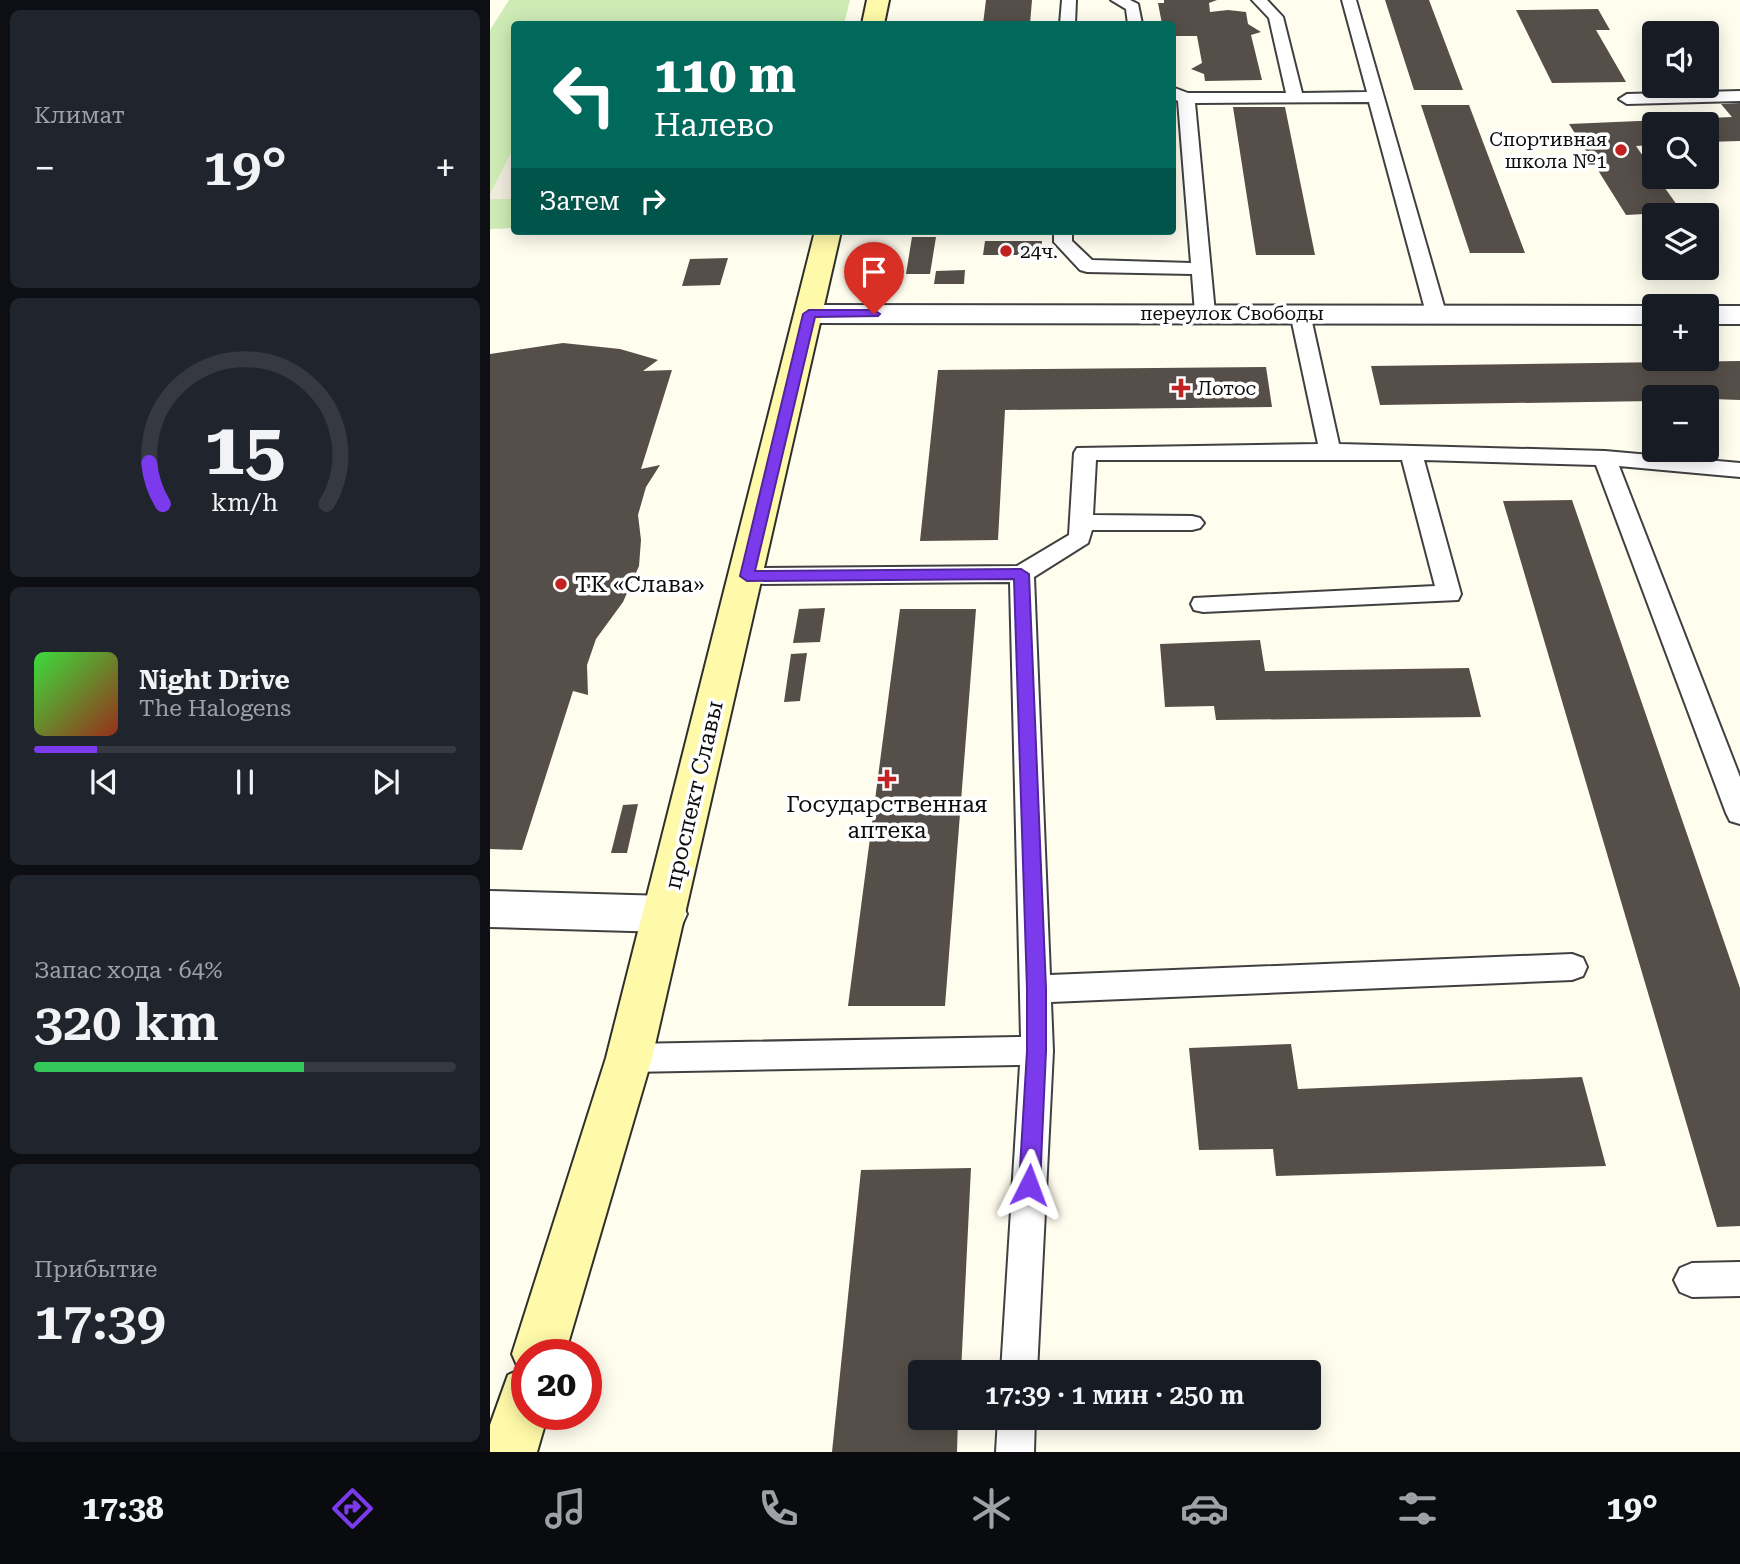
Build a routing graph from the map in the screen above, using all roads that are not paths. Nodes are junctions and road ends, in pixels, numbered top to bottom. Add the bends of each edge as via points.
1 (878, 0) edge
2 (1069, 0) edge
3 (1118, 0) edge
4 (1259, 0) edge
5 (1349, 0) edge
6 (874, 21) edge
7 (1068, 21) edge
8 (1135, 21) edge
9 (1179, 95) edge
10 (1740, 96) edge
11 (1295, 97) junction
12 (1377, 97) junction
13 (1627, 99) dead end
14 (827, 235) edge
15 (1063, 235) edge
16 (1201, 269) junction
17 (1205, 313) junction
18 (1300, 313) junction
19 (1436, 313) junction
20 (809, 314) junction
21 (1642, 315) edge
22 (1719, 315) edge
23 (1740, 315) edge
24 (1330, 451) junction
25 (1412, 455) junction
26 (1605, 458) junction
27 (1740, 470) edge
28 (1081, 522) junction
29 (1192, 523) dead end
30 (1021, 574) junction
31 (747, 576) junction
32 (1203, 604) dead end
33 (1740, 813) edge
34 (490, 909) edge
35 (666, 914) junction
36 (1572, 967) dead end
37 (1037, 989) junction
38 (1037, 1051) junction
39 (629, 1058) junction
40 (1740, 1279) edge
41 (1692, 1280) dead end
42 (544, 1339) edge
43 (1020, 1360) edge
44 (516, 1430) edge
45 (1016, 1430) edge
46 (509, 1452) edge
47 (1015, 1452) edge

1 - 6 main road
2 - 7 lane
3 - 8 lane via 1133,7
4 - 11 lane via 1276,17
5 - 12 lane
9 - 11 lane
9 - 16 lane
10 - 13 lane
11 - 12 lane
12 - 19 lane
14 - 20 main road, проспект Славы
15 - 16 lane via 1063,242 1087,267
16 - 17 lane
17 - 18 street, переулок Свободы
17 - 20 street, переулок Свободы
18 - 19 street, переулок Свободы
18 - 24 lane
19 - 21 street, переулок Свободы
20 - 31 main road, проспект Славы
22 - 23 street
24 - 25 lane
24 - 28 lane via 1085,453
25 - 26 lane
25 - 32 lane via 1449,594
26 - 27 lane
26 - 33 lane
28 - 29 lane
28 - 30 lane via 1080,538
30 - 31 lane
30 - 37 lane
31 - 35 main road, проспект Славы
34 - 35 street
35 - 39 main road, проспект Славы
36 - 37 lane
37 - 38 lane
38 - 39 lane
38 - 43 lane
39 - 42 main road, проспект Славы
40 - 41 lane
44 - 46 main road
45 - 47 lane

